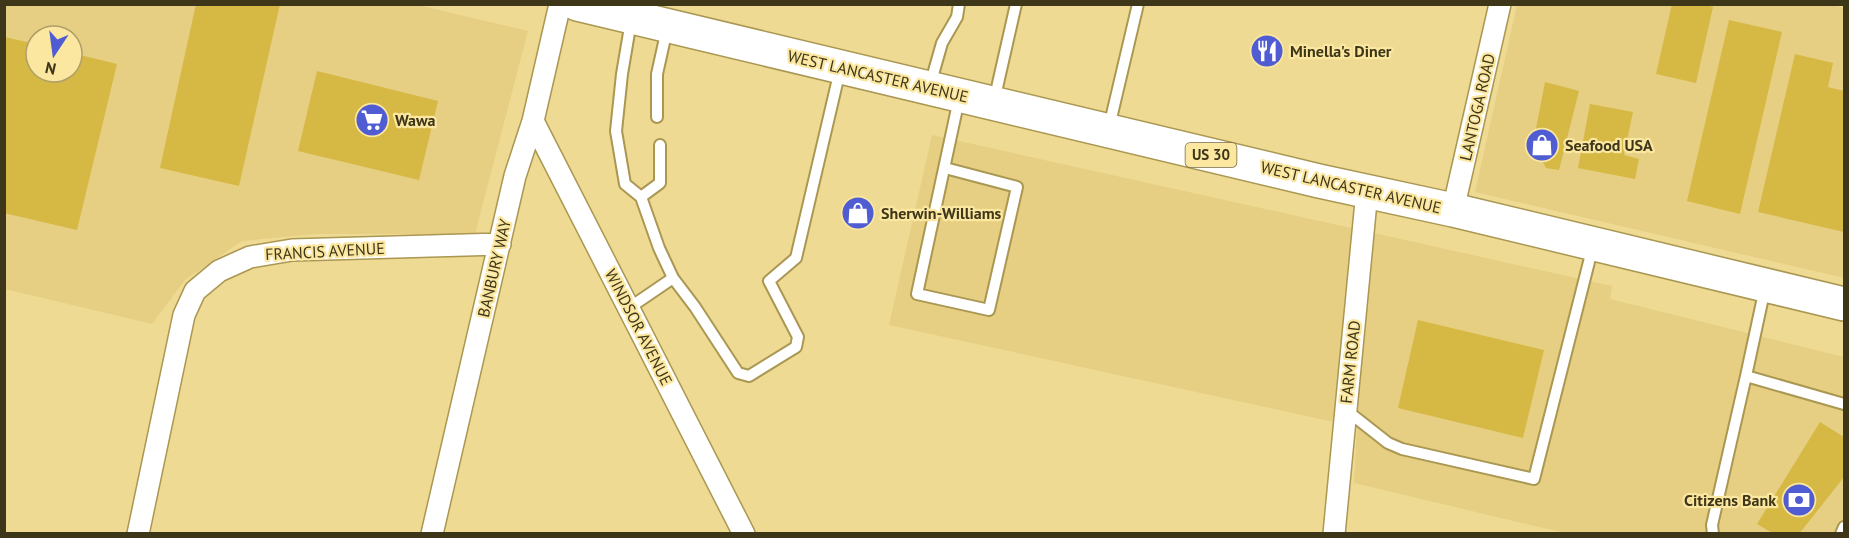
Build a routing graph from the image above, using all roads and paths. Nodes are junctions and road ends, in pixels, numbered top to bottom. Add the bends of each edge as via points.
1 (560, 4) edge
2 (578, 4) edge
3 (959, 4) edge
4 (1016, 4) edge
5 (1138, 4) edge
6 (1500, 4) edge
7 (632, 17) junction
8 (668, 26) junction
9 (841, 67) junction
10 (929, 88) junction
11 (960, 95) junction
12 (993, 103) junction
13 (657, 117) dead end
14 (533, 121) junction
15 (1108, 130) junction
16 (660, 145) dead end
17 (945, 168) junction
18 (1367, 191) junction
19 (641, 197) junction
20 (1453, 210) junction
21 (1594, 243) junction
22 (500, 244) junction
23 (673, 278) junction
24 (1766, 285) junction
25 (1845, 304) edge
26 (629, 308) junction
27 (1746, 376) junction
28 (1845, 404) edge
29 (1346, 409) junction
30 (1845, 527) edge
31 (138, 534) edge
32 (432, 534) edge
33 (744, 534) edge
34 (1334, 534) edge
35 (1713, 534) edge
36 (1841, 534) edge

1 - 14 street, BANBURY WAY
2 - 7 highway, WEST LANCASTER AVENUE / US 30
3 - 10 lane
4 - 12 lane
5 - 15 lane
6 - 20 street, LANTOGA ROAD
7 - 8 highway, WEST LANCASTER AVENUE / US 30
7 - 19 lane via 616,131 625,184
8 - 9 highway, WEST LANCASTER AVENUE / US 30
8 - 13 lane via 657,74
9 - 10 highway, WEST LANCASTER AVENUE / US 30
9 - 23 lane via 796,258 769,281 798,337 796,347 749,376 738,373
10 - 11 highway, WEST LANCASTER AVENUE / US 30
11 - 12 highway, WEST LANCASTER AVENUE / US 30
11 - 17 lane
12 - 15 highway, WEST LANCASTER AVENUE / US 30
14 - 22 street, BANBURY WAY via 515,176
14 - 26 street, WINDSOR AVENUE
15 - 18 highway, WEST LANCASTER AVENUE / US 30
16 - 19 lane via 660,183
17 - 17 lane via 916,294 989,310 1017,187
18 - 20 highway, WEST LANCASTER AVENUE / US 30
18 - 29 street, FARM ROAD
19 - 23 lane
20 - 21 highway, WEST LANCASTER AVENUE / US 30
21 - 24 highway, WEST LANCASTER AVENUE / US 30
21 - 29 lane via 1534,479 1402,449 1388,443
22 - 31 street, FRANCIS AVENUE via 292,250 250,256 219,271 195,291 184,315
22 - 32 street, BANBURY WAY
23 - 26 lane
24 - 25 highway, WEST LANCASTER AVENUE / US 30
24 - 27 lane
26 - 33 street, WINDSOR AVENUE
27 - 28 lane
27 - 35 lane
29 - 34 street, FARM ROAD
30 - 36 lane

